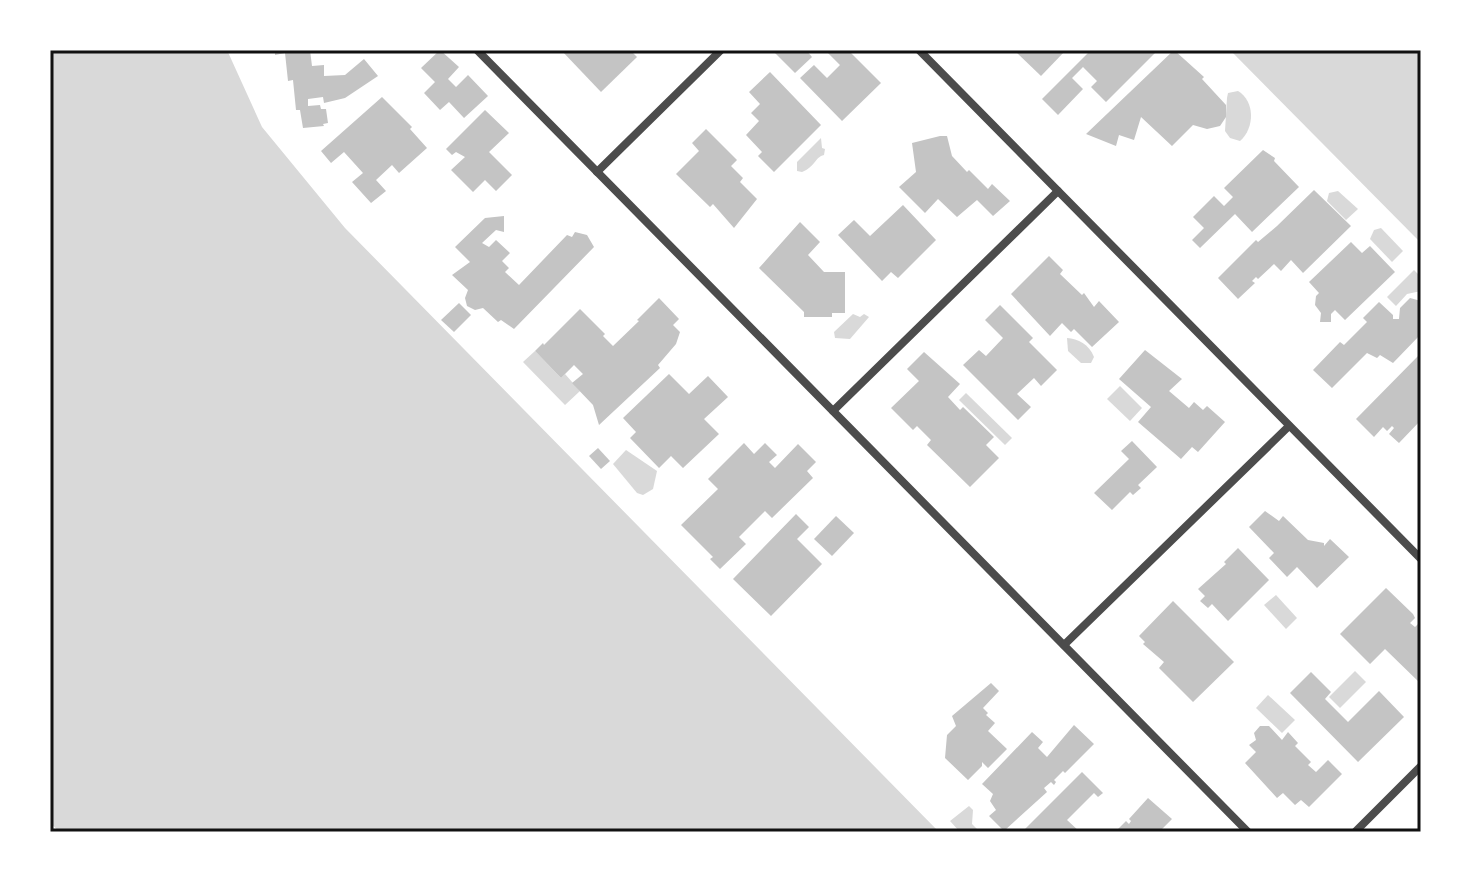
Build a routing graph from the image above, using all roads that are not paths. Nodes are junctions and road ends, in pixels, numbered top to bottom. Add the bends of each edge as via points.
1 (477, 50) edge
2 (721, 50) edge
3 (919, 50) edge
4 (597, 172) junction
5 (1058, 191) junction
6 (833, 411) junction
7 (1289, 426) junction
8 (1421, 559) edge
9 (1064, 645) junction
10 (1421, 766) edge
11 (1248, 832) edge
12 (1355, 832) edge

1 - 4 street
2 - 4 street
3 - 5 street
4 - 6 street
5 - 6 street
5 - 7 street
6 - 9 street
7 - 8 street
7 - 9 street
9 - 11 street
10 - 12 street

